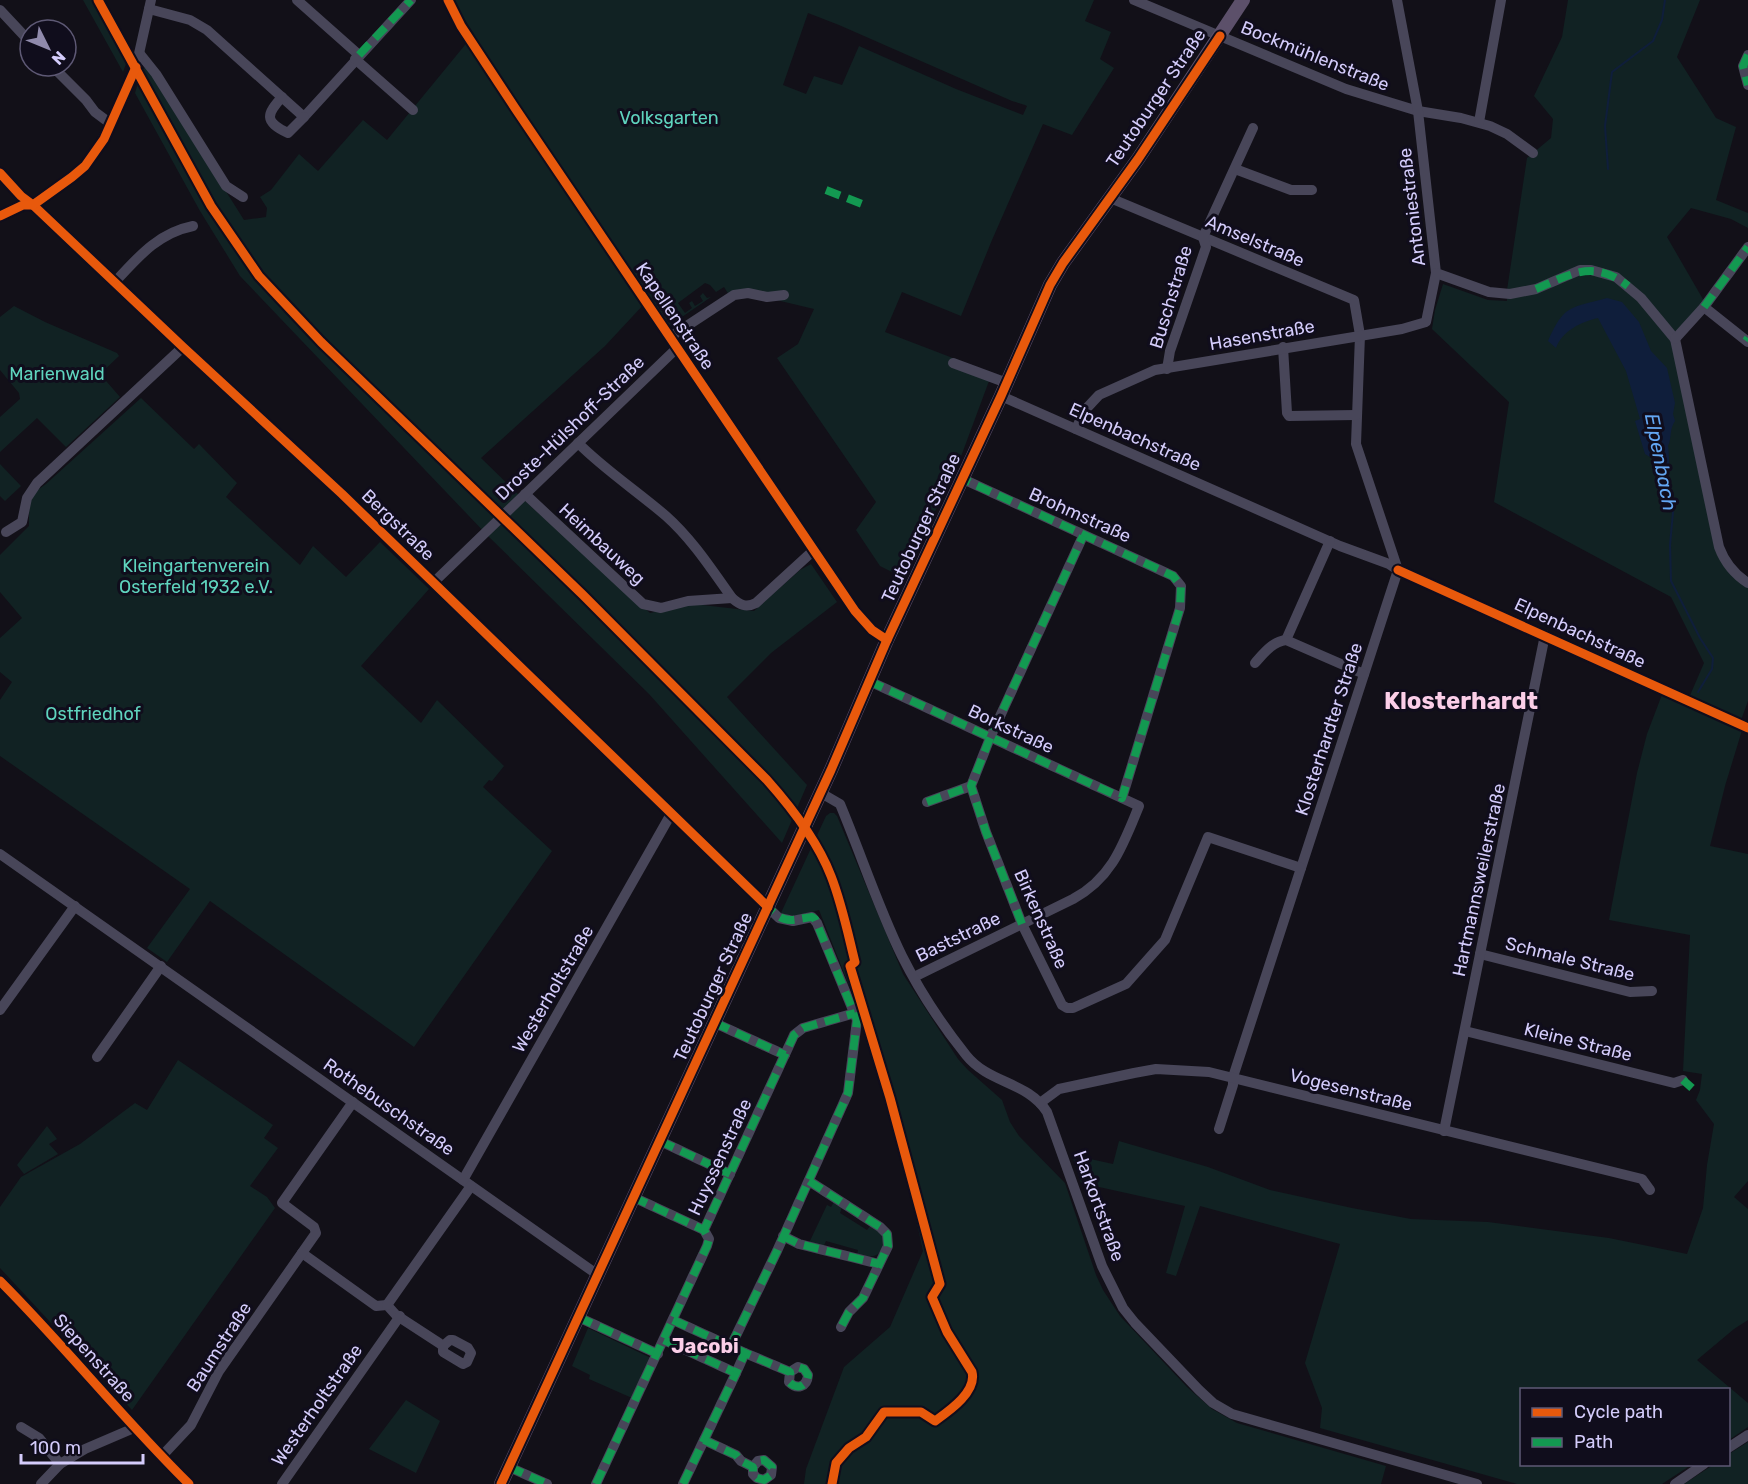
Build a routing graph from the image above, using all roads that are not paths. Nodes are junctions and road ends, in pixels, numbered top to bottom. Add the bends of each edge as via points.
1 (297, 0) edge
2 (411, 0) edge
3 (448, 0) edge
4 (1134, 0) edge
5 (1243, 0) edge
6 (1397, 0) edge
7 (1501, 0) edge
8 (150, 4) edge
9 (1157, 4) edge
10 (0, 10) edge
11 (18, 29) edge
12 (1220, 36) junction
13 (140, 54) junction
14 (1748, 55) edge
15 (357, 57) junction
16 (64, 78) edge
17 (1748, 85) edge
18 (282, 97) junction
19 (413, 111) dead end
20 (1418, 111) junction
21 (303, 117) junction
22 (1479, 122) junction
23 (111, 124) junction
24 (1253, 128) dead end
25 (1533, 153) dead end
26 (1234, 169) junction
27 (0, 173) edge
28 (1312, 190) dead end
29 (243, 197) dead end
30 (1110, 198) junction
31 (33, 205) junction
32 (0, 216) edge
33 (193, 226) dead end
34 (1203, 237) junction
35 (1748, 247) edge
36 (1436, 273) junction
37 (115, 282) junction
38 (784, 295) dead end
39 (1704, 306) junction
40 (1360, 335) junction
41 (670, 338) junction
42 (1675, 339) junction
43 (1747, 340) edge
44 (183, 347) junction
45 (677, 348) junction
46 (1283, 348) junction
47 (952, 363) dead end
48 (1167, 369) junction
49 (1004, 390) junction
50 (1356, 415) junction
51 (1076, 429) junction
52 (578, 443) junction
53 (963, 479) junction
54 (525, 494) junction
55 (6, 532) dead end
56 (1083, 536) junction
57 (1330, 541) junction
58 (814, 550) junction
59 (1398, 570) junction
60 (434, 582) junction
61 (1748, 583) edge
62 (732, 598) junction
63 (1545, 635) junction
64 (887, 640) junction
65 (1286, 640) junction
66 (1255, 663) dead end
67 (1364, 674) junction
68 (869, 681) junction
69 (1748, 728) edge
70 (990, 738) junction
71 (971, 786) junction
72 (1122, 798) junction
73 (818, 800) junction
74 (927, 802) dead end
75 (1139, 806) joint
76 (671, 814) junction
77 (0, 854) edge
78 (1301, 868) junction
79 (75, 906) junction
80 (768, 907) junction
81 (1022, 924) junction
82 (1480, 954) junction
83 (161, 966) junction
84 (914, 976) junction
85 (1652, 991) dead end
86 (0, 1010) edge
87 (855, 1012) junction
88 (715, 1023) junction
89 (1465, 1031) junction
90 (785, 1055) junction
91 (97, 1057) dead end
92 (1233, 1077) junction
93 (1683, 1080) dead end
94 (353, 1102) junction
95 (1040, 1103) junction
96 (1219, 1129) dead end
97 (1444, 1131) junction
98 (660, 1141) junction
99 (730, 1174) junction
100 (809, 1181) junction
101 (467, 1183) junction
102 (1650, 1190) dead end
103 (633, 1197) junction
104 (704, 1230) junction
105 (783, 1236) junction
106 (302, 1253) junction
107 (879, 1264) junction
108 (598, 1275) junction
109 (0, 1281) edge
110 (387, 1305) junction
111 (400, 1316) junction
112 (578, 1317) junction
113 (673, 1320) junction
114 (841, 1326) dead end
115 (664, 1340) junction
116 (443, 1346) dead end
117 (731, 1346) junction
118 (745, 1353) junction
119 (658, 1354) junction
120 (790, 1372) dead end
121 (736, 1373) junction
122 (21, 1427) dead end
123 (134, 1428) junction
124 (1748, 1436) edge
125 (704, 1440) junction
126 (1730, 1447) edge
127 (161, 1456) junction
128 (60, 1464) junction
129 (1701, 1466) edge
130 (509, 1467) junction
131 (753, 1467) dead end
132 (41, 1484) edge
133 (189, 1484) edge
134 (282, 1484) edge
135 (501, 1484) edge
136 (547, 1484) edge
137 (596, 1484) edge
138 (683, 1484) edge
139 (1478, 1484) edge
140 (1675, 1484) edge

1 - 15 street
2 - 15 street
3 - 41 street, Kapellenstraße via 461,26
4 - 9 street, Bockmühlenstraße
5 - 12 main road, Teutoburger Straße
6 - 20 street, Antoniestraße
7 - 22 street
8 - 13 street
8 - 18 street via 201,27
9 - 12 street, Bockmühlenstraße
10 - 11 street
12 - 20 street, Bockmühlenstraße via 1330,84
12 - 30 main road, Teutoburger Straße
13 - 23 street
13 - 29 street via 151,65 226,186
14 - 17 street via 1743,66
15 - 19 street
15 - 21 street
16 - 23 street
18 - 21 street
18 - 21 street via 270,110 270,119 288,133
20 - 22 street, Bockmühlenstraße
20 - 36 street, Antoniestraße
22 - 25 street, Bockmühlenstraße via 1507,134
23 - 31 street via 85,166
24 - 26 street, Buschstraße
26 - 28 street via 1291,190
26 - 34 street, Buschstraße
27 - 31 street, Bergstraße
30 - 34 street, Amselstraße
30 - 49 main road, Teutoburger Straße via 1056,274
31 - 32 street
31 - 37 street, Bergstraße
33 - 37 street via 153,243
34 - 40 street, Amselstraße via 1354,300
34 - 48 street, Buschstraße via 1206,247
35 - 39 street
36 - 40 street, Hasenstraße via 1426,322
36 - 42 street, Antoniestraße via 1501,294 1536,289 1580,270 1611,274 1641,297
37 - 44 street, Bergstraße
38 - 41 street via 734,295
39 - 42 street
39 - 43 street
40 - 46 street, Hasenstraße
40 - 50 street
41 - 45 street, Kapellenstraße
42 - 61 street, Antoniestraße via 1719,547 1729,566
44 - 55 street via 37,483 26,500 22,522
44 - 60 street, Bergstraße
45 - 52 street, Droste-Hülshoff-Straße
45 - 58 street, Kapellenstraße
46 - 48 street, Hasenstraße
46 - 50 street via 1289,416
47 - 49 street
48 - 51 street, Hasenstraße via 1155,370 1099,395 1088,405
49 - 51 street, Elpenbachstraße
49 - 53 main road, Teutoburger Straße
50 - 59 street via 1359,459
51 - 57 street, Elpenbachstraße
52 - 54 street, Droste-Hülshoff-Straße
52 - 62 street via 677,527
53 - 56 street, Brohmstraße
53 - 64 main road, Teutoburger Straße
54 - 60 street, Droste-Hülshoff-Straße
54 - 62 street, Heimbauweg via 643,604 661,608 696,600
56 - 70 street
56 - 72 street, Brohmstraße via 1173,576 1181,586 1180,608
57 - 59 street, Elpenbachstraße
57 - 65 street
58 - 62 street, Heimbauweg via 756,603 742,605
58 - 64 street, Kapellenstraße via 864,622
59 - 63 street, Elpenbachstraße
59 - 67 street, Klosterhardter Straße
60 - 76 street, Bergstraße
63 - 69 street, Elpenbachstraße
63 - 82 street, Hartmannsweilerstraße
64 - 68 main road, Teutoburger Straße
65 - 66 street via 1270,647
65 - 67 street
67 - 78 street, Klosterhardter Straße
68 - 70 street, Borkstraße
68 - 73 main road, Teutoburger Straße
70 - 71 street
70 - 72 street, Borkstraße
71 - 74 street
71 - 81 street, Birkenstraße
72 - 75 street, Borkstraße
73 - 80 main road, Teutoburger Straße
73 - 84 street via 840,804 893,935
75 - 81 street, Baststraße via 1103,877 1082,894
76 - 80 street, Bergstraße
76 - 101 street, Westerholtstraße
77 - 79 street, Rothebuschstraße
78 - 81 street, Birkenstraße via 1208,837 1165,940 1126,984 1073,1008 1062,1005
78 - 92 street, Klosterhardter Straße
79 - 83 street, Rothebuschstraße
79 - 86 street
80 - 87 street, Bergstraße via 787,921 815,919
80 - 88 main road, Teutoburger Straße
81 - 84 street, Baststraße
82 - 85 street, Schmale Straße via 1630,992
82 - 89 street, Hartmannsweilerstraße
83 - 91 street
83 - 94 street, Rothebuschstraße
84 - 95 street via 976,1066 999,1081 1028,1092
87 - 90 street, Huyssenstraße via 798,1031
87 - 100 street via 847,1099
88 - 90 street
88 - 98 main road, Teutoburger Straße
89 - 93 street, Kleine Straße via 1674,1083
89 - 97 street, Hartmannsweilerstraße
90 - 99 street, Huyssenstraße
92 - 95 street, Vogesenstraße via 1156,1069 1059,1089
92 - 96 street, Klosterhardter Straße
92 - 97 street, Vogesenstraße
94 - 101 street, Rothebuschstraße
94 - 106 street, Baumstraße via 282,1203 316,1230
95 - 139 street, Harkortstraße via 1047,1112 1102,1266 1123,1308 1204,1394 1228,1412 1249,1420
97 - 102 street, Vogesenstraße via 1642,1179
98 - 99 street
98 - 103 main road, Teutoburger Straße
99 - 104 street, Huyssenstraße
100 - 105 street
100 - 107 street via 884,1230 888,1245
101 - 108 street, Rothebuschstraße
101 - 110 street, Westerholtstraße
103 - 104 street
103 - 108 main road, Teutoburger Straße
104 - 113 street, Huyssenstraße via 708,1242
105 - 107 street via 799,1244
105 - 117 street
106 - 110 street via 376,1306
106 - 127 street, Baumstraße via 219,1371 191,1425
107 - 114 street via 863,1298
108 - 112 main road, Teutoburger Straße
109 - 123 street, Siepenstraße
110 - 111 street
111 - 116 street
111 - 134 street, Westerholtstraße
112 - 119 street
112 - 130 main road, Teutoburger Straße
113 - 115 street, Huyssenstraße
113 - 117 street
115 - 119 street, Huyssenstraße
115 - 121 street
117 - 118 street
118 - 120 street
118 - 121 street
119 - 137 street, Huyssenstraße
121 - 125 street
122 - 128 street via 39,1438
123 - 127 street, Siepenstraße
123 - 128 street
124 - 126 street
125 - 131 street
125 - 138 street
127 - 133 street, Siepenstraße
128 - 132 street
129 - 140 street
130 - 135 main road, Teutoburger Straße
130 - 136 street

